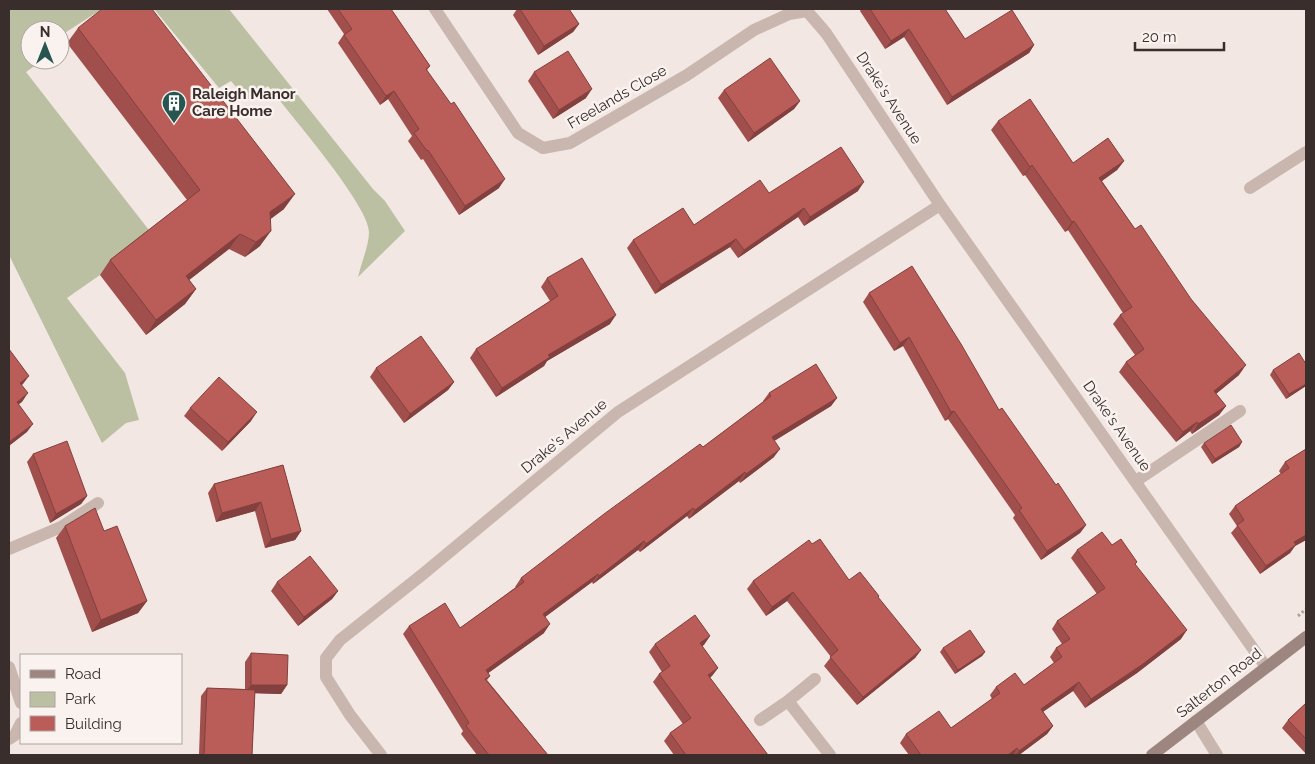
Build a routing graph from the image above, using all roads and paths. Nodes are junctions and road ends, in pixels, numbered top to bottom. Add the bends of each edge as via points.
1 (435, 9) edge
2 (808, 10) edge
3 (1306, 152) edge
4 (1250, 188) dead end
5 (940, 205) junction
6 (1240, 411) dead end
7 (1136, 481) junction
8 (98, 503) dead end
9 (9, 549) edge
10 (1306, 636) edge
11 (9, 667) edge
12 (1266, 667) junction
13 (815, 679) dead end
14 (20, 699) edge
15 (788, 701) junction
16 (760, 720) dead end
17 (1196, 721) junction
18 (20, 725) edge
19 (9, 739) edge
20 (381, 755) edge
21 (830, 755) edge
22 (1152, 755) edge
23 (1217, 755) edge

1 - 2 street, Freelands Close via 518,133 543,148 570,143 687,75 754,30 789,14
2 - 5 street, Drake's Avenue
3 - 4 street
5 - 7 street, Drake's Avenue
5 - 20 street, Drake's Avenue via 618,412 340,640 326,658 326,677
6 - 7 street
7 - 12 street, Drake's Avenue
8 - 9 street via 61,527
10 - 12 main road, Salterton Road
11 - 14 street
12 - 17 main road, Salterton Road
13 - 15 street
15 - 16 street
15 - 21 street
17 - 22 main road, Salterton Road
17 - 23 street
18 - 19 street

